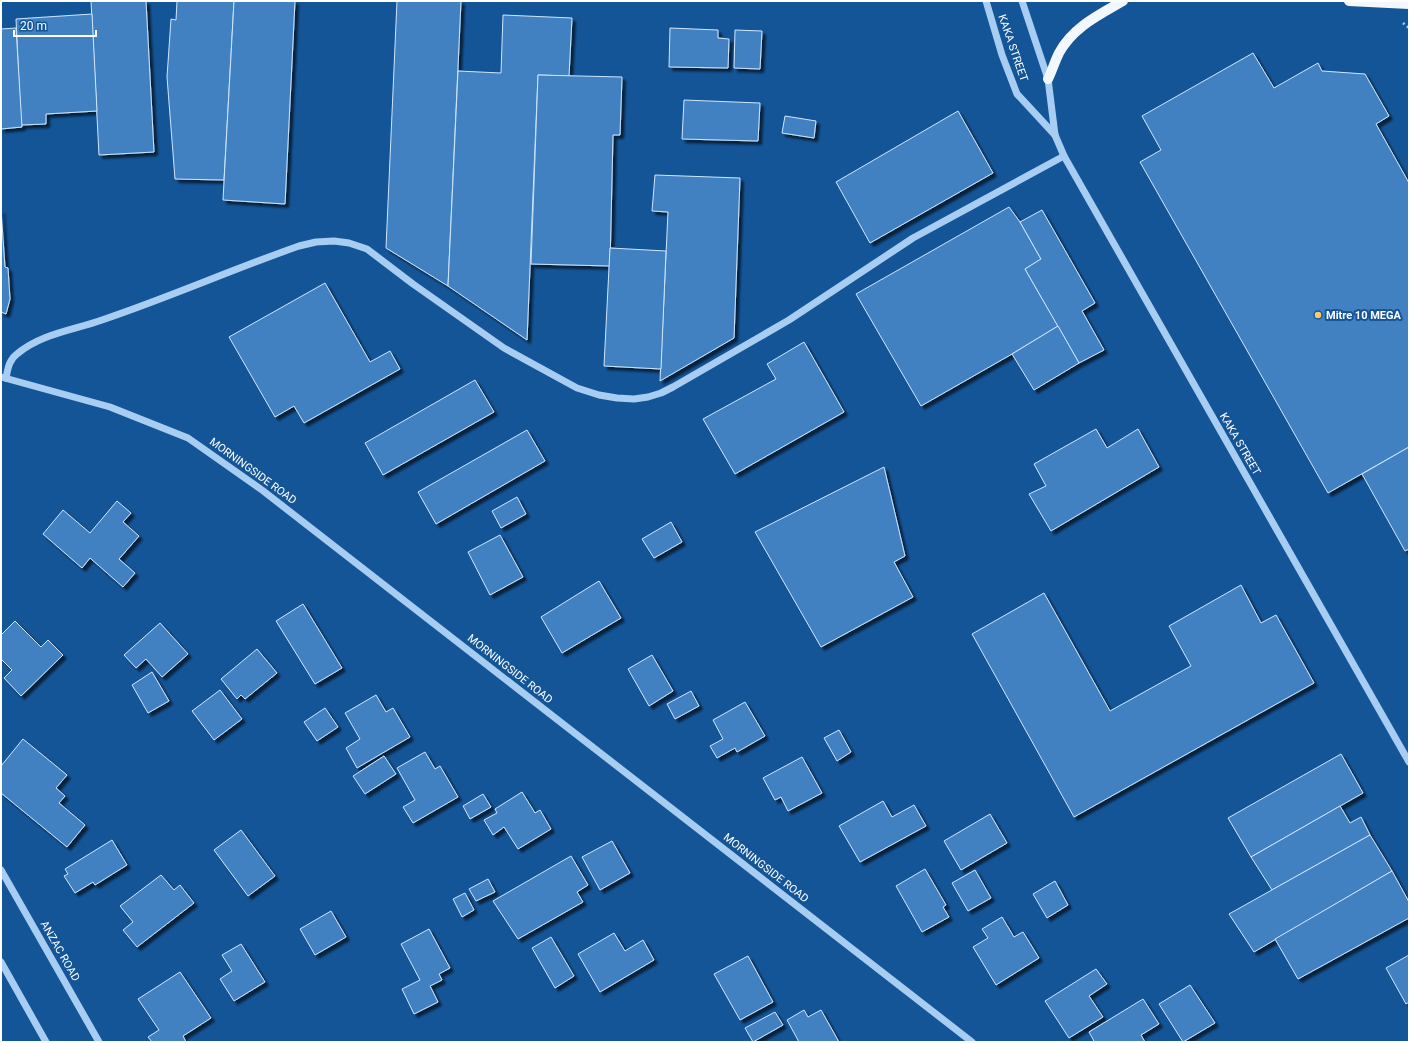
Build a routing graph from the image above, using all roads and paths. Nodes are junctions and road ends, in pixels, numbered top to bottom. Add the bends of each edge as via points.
1 (986, 1) edge
2 (1022, 1) edge
3 (1123, 1) edge
4 (1349, 1) edge
5 (1409, 4) edge
6 (1048, 79) junction
7 (1055, 135) junction
8 (1064, 156) junction
9 (3, 377) edge
10 (1409, 762) edge
11 (1, 870) edge
12 (1, 962) edge
13 (46, 1042) edge
14 (100, 1042) edge
15 (972, 1042) edge

1 - 7 street, KAKA STREET via 1017,94
2 - 6 street, KAKA STREET
3 - 6 main road via 1083,24 1069,38 1059,53
4 - 5 main road
6 - 7 street, KAKA STREET
7 - 8 street, KAKA STREET
8 - 9 street via 913,238 789,320 674,387 648,397 616,398 577,388 504,348 367,249 334,241 299,246 102,320 50,336 17,354 9,363
8 - 10 street, KAKA STREET
9 - 15 street, MORNINGSIDE ROAD via 110,407 188,438 272,498
11 - 14 street, ANZAC ROAD
12 - 13 street

